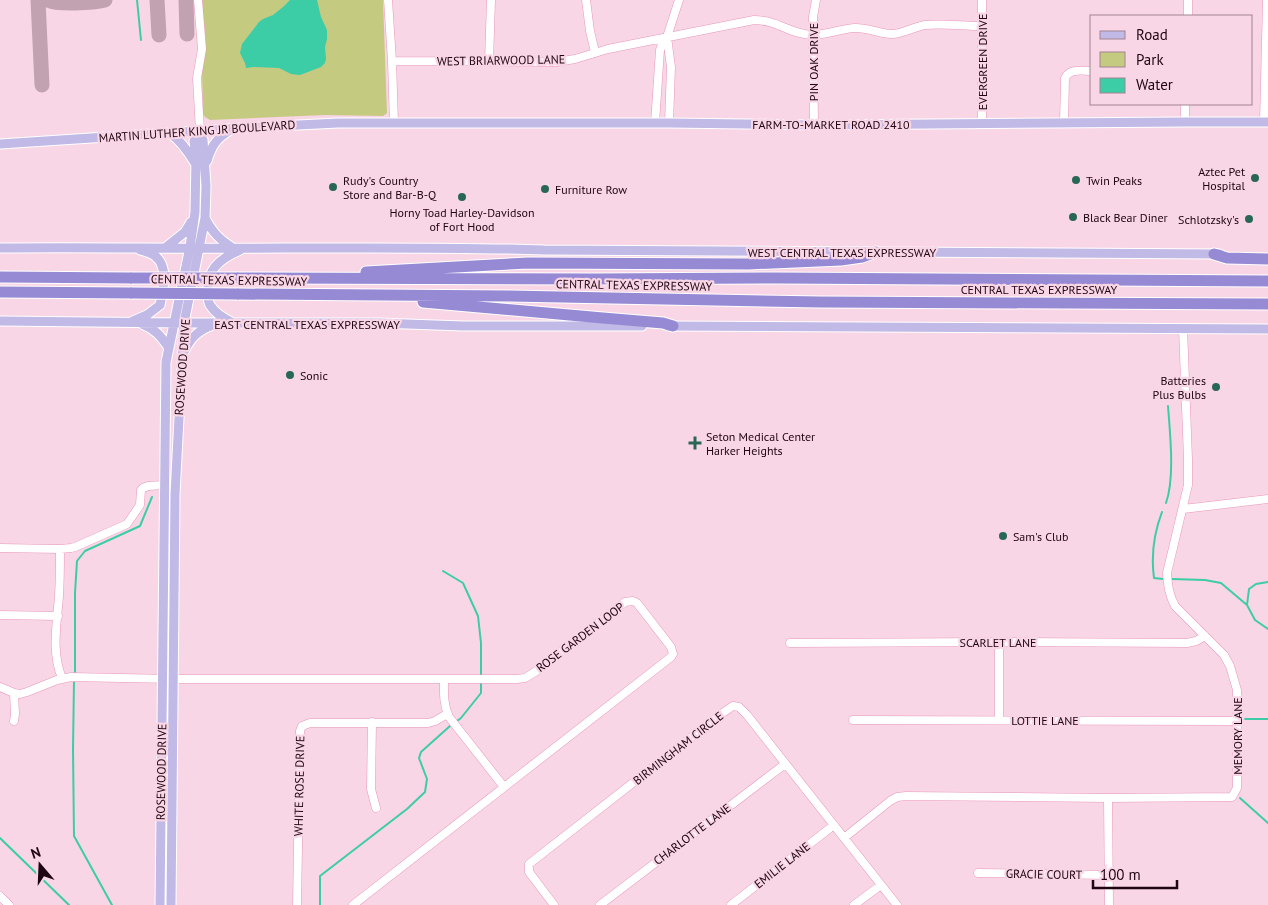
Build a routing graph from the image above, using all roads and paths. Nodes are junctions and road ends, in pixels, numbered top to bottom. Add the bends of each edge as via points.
1 (198, 0) edge
2 (388, 0) edge
3 (491, 0) edge
4 (586, 0) edge
5 (679, 0) edge
6 (816, 0) edge
7 (982, 0) edge
8 (1188, 0) edge
9 (1267, 0) edge
10 (1188, 15) edge
11 (982, 26) junction
12 (813, 35) junction
13 (667, 38) junction
14 (595, 52) junction
15 (392, 61) junction
16 (489, 62) junction
17 (1090, 71) edge
18 (1185, 105) edge
19 (1064, 122) junction
20 (1185, 122) junction
21 (1266, 122) edge
22 (394, 123) junction
23 (655, 123) junction
24 (669, 123) junction
25 (982, 124) junction
26 (814, 125) junction
27 (233, 128) junction
28 (200, 131) junction
29 (170, 133) junction
30 (0, 144) edge
31 (195, 163) junction
32 (205, 166) junction
33 (195, 212) junction
34 (205, 218) junction
35 (190, 247) junction
36 (0, 248) edge
37 (134, 248) junction
38 (165, 248) junction
39 (199, 248) junction
40 (238, 248) junction
41 (876, 252) junction
42 (1214, 254) junction
43 (1268, 254) edge
44 (1268, 258) edge
45 (0, 277) edge
46 (327, 278) junction
47 (1268, 281) edge
48 (0, 292) edge
49 (395, 296) junction
50 (1268, 304) edge
51 (0, 321) edge
52 (133, 322) junction
53 (174, 323) junction
54 (184, 323) junction
55 (217, 323) junction
56 (233, 323) junction
57 (673, 326) junction
58 (1183, 328) junction
59 (1268, 329) edge
60 (168, 348) junction
61 (182, 355) junction
62 (164, 485) junction
63 (1268, 499) edge
64 (1183, 509) junction
65 (0, 548) edge
66 (60, 548) junction
67 (0, 615) edge
68 (58, 616) junction
69 (1205, 636) junction
70 (1000, 642) junction
71 (790, 643) dead end
72 (62, 678) junction
73 (162, 678) junction
74 (444, 678) junction
75 (173, 679) junction
76 (0, 687) edge
77 (14, 694) junction
78 (447, 714) junction
79 (854, 720) dead end
80 (999, 720) junction
81 (14, 721) dead end
82 (1237, 721) junction
83 (372, 722) junction
84 (785, 764) junction
85 (504, 788) junction
86 (1108, 798) junction
87 (376, 808) dead end
88 (834, 825) junction
89 (844, 838) junction
90 (978, 873) dead end
91 (1109, 875) junction
92 (881, 884) junction
93 (0, 896) edge
94 (9, 905) edge
95 (160, 905) edge
96 (171, 905) edge
97 (297, 905) edge
98 (352, 905) edge
99 (554, 905) edge
100 (600, 905) edge
101 (731, 905) edge
102 (854, 905) edge
103 (897, 905) edge
104 (1109, 905) edge

1 - 28 street via 202,49 196,78
2 - 15 street
3 - 16 street
4 - 14 street
5 - 13 street
6 - 12 street, PIN OAK DRIVE
7 - 11 street, EVERGREEN DRIVE
8 - 10 street
9 - 21 street
11 - 12 street, WEST BRIARWOOD LANE via 924,26 893,34 857,28
11 - 25 street, EVERGREEN DRIVE
12 - 13 street, WEST BRIARWOOD LANE via 754,20
12 - 26 street, PIN OAK DRIVE
13 - 14 street, WEST BRIARWOOD LANE
13 - 23 street via 660,50
13 - 24 street via 671,67
14 - 16 street, WEST BRIARWOOD LANE via 557,62
15 - 16 street, WEST BRIARWOOD LANE
15 - 22 street
17 - 19 street via 1067,73
18 - 20 street
19 - 20 main road, FARM-TO-MARKET ROAD 2410
19 - 25 main road, FARM-TO-MARKET ROAD 2410
20 - 21 main road, FARM-TO-MARKET ROAD 2410
22 - 23 main road, FARM-TO-MARKET ROAD 2410
22 - 27 main road, MARTIN LUTHER KING JR BOULEVARD
23 - 24 main road, FARM-TO-MARKET ROAD 2410
24 - 26 main road, FARM-TO-MARKET ROAD 2410
25 - 26 main road, FARM-TO-MARKET ROAD 2410
27 - 28 main road, MARTIN LUTHER KING JR BOULEVARD
27 - 32 main road via 220,136 210,150
28 - 29 main road, MARTIN LUTHER KING JR BOULEVARD
28 - 31 main road, ROSEWOOD DRIVE via 194,141
28 - 32 main road, ROSEWOOD DRIVE via 204,140
29 - 30 main road, MARTIN LUTHER KING JR BOULEVARD
29 - 31 main road
31 - 33 main road, ROSEWOOD DRIVE
32 - 34 main road, ROSEWOOD DRIVE
33 - 35 main road, ROSEWOOD DRIVE
33 - 38 main road via 185,232
34 - 39 main road, ROSEWOOD DRIVE
34 - 40 main road via 214,234
35 - 38 main road
35 - 39 main road
35 - 53 main road, ROSEWOOD DRIVE
36 - 37 main road
37 - 38 main road
37 - 52 main road via 155,255 163,266 163,287 160,304
39 - 40 main road
39 - 54 main road, ROSEWOOD DRIVE
40 - 41 main road, WEST CENTRAL TEXAS EXPRESSWAY
40 - 56 main road via 216,264 207,283 208,303 218,315
41 - 42 main road, WEST CENTRAL TEXAS EXPRESSWAY
41 - 46 highway via 841,260 748,264 528,263 348,272
42 - 43 main road, WEST CENTRAL TEXAS EXPRESSWAY
42 - 44 highway via 1227,258
45 - 46 highway, CENTRAL TEXAS EXPRESSWAY, bridge
46 - 47 highway, CENTRAL TEXAS EXPRESSWAY
48 - 49 highway, CENTRAL TEXAS EXPRESSWAY, bridge
49 - 50 highway, CENTRAL TEXAS EXPRESSWAY
49 - 57 highway via 412,301 663,322
51 - 52 main road, EAST CENTRAL TEXAS EXPRESSWAY
52 - 53 main road, EAST CENTRAL TEXAS EXPRESSWAY
52 - 60 main road via 156,331
53 - 54 main road, EAST CENTRAL TEXAS EXPRESSWAY
53 - 60 main road, ROSEWOOD DRIVE
54 - 55 main road, EAST CENTRAL TEXAS EXPRESSWAY
54 - 61 main road, ROSEWOOD DRIVE
55 - 56 main road, EAST CENTRAL TEXAS EXPRESSWAY
55 - 61 main road via 193,337
56 - 57 main road, EAST CENTRAL TEXAS EXPRESSWAY
57 - 58 main road
58 - 59 main road
58 - 64 street, MEMORY LANE via 1188,459 1188,485
60 - 62 main road, ROSEWOOD DRIVE
61 - 75 main road, ROSEWOOD DRIVE via 175,494
62 - 66 street via 142,488 140,505 127,524 71,548
62 - 73 main road, ROSEWOOD DRIVE
63 - 64 street
64 - 69 street, MEMORY LANE via 1167,573 1168,588 1176,606
65 - 66 street
66 - 68 street
67 - 68 street
68 - 72 street via 56,656
69 - 70 street, SCARLET LANE via 1187,643
69 - 82 street, MEMORY LANE via 1230,666 1237,690
70 - 71 street, SCARLET LANE
70 - 80 street
72 - 73 street, ROSE GARDEN LOOP
72 - 77 street, ROSE GARDEN LOOP
73 - 75 street, ROSE GARDEN LOOP
73 - 95 main road, ROSEWOOD DRIVE
74 - 75 street, ROSE GARDEN LOOP
74 - 78 street
74 - 85 street, ROSE GARDEN LOOP via 525,678 628,601 636,602 671,647 671,657
75 - 96 main road, ROSEWOOD DRIVE
76 - 77 street
77 - 81 street
78 - 83 street, WHITE ROSE DRIVE via 428,723
78 - 85 street
79 - 80 street, LOTTIE LANE
80 - 82 street, LOTTIE LANE
82 - 86 street, MEMORY LANE via 1237,788 1232,797
83 - 87 street via 371,789
83 - 97 street, WHITE ROSE DRIVE via 310,722 302,726
84 - 88 street, BIRMINGHAM CIRCLE
84 - 99 street, BIRMINGHAM CIRCLE via 739,707 733,706 529,864 529,872
84 - 100 street, CHARLOTTE LANE
85 - 98 street, ROSE GARDEN LOOP
86 - 89 street, MEMORY LANE via 897,797
86 - 91 street
88 - 89 street, BIRMINGHAM CIRCLE
88 - 101 street, EMILIE LANE
89 - 92 street, BIRMINGHAM CIRCLE
90 - 91 street, GRACIE COURT
91 - 104 street
92 - 102 street
92 - 103 street, BIRMINGHAM CIRCLE
93 - 94 street

